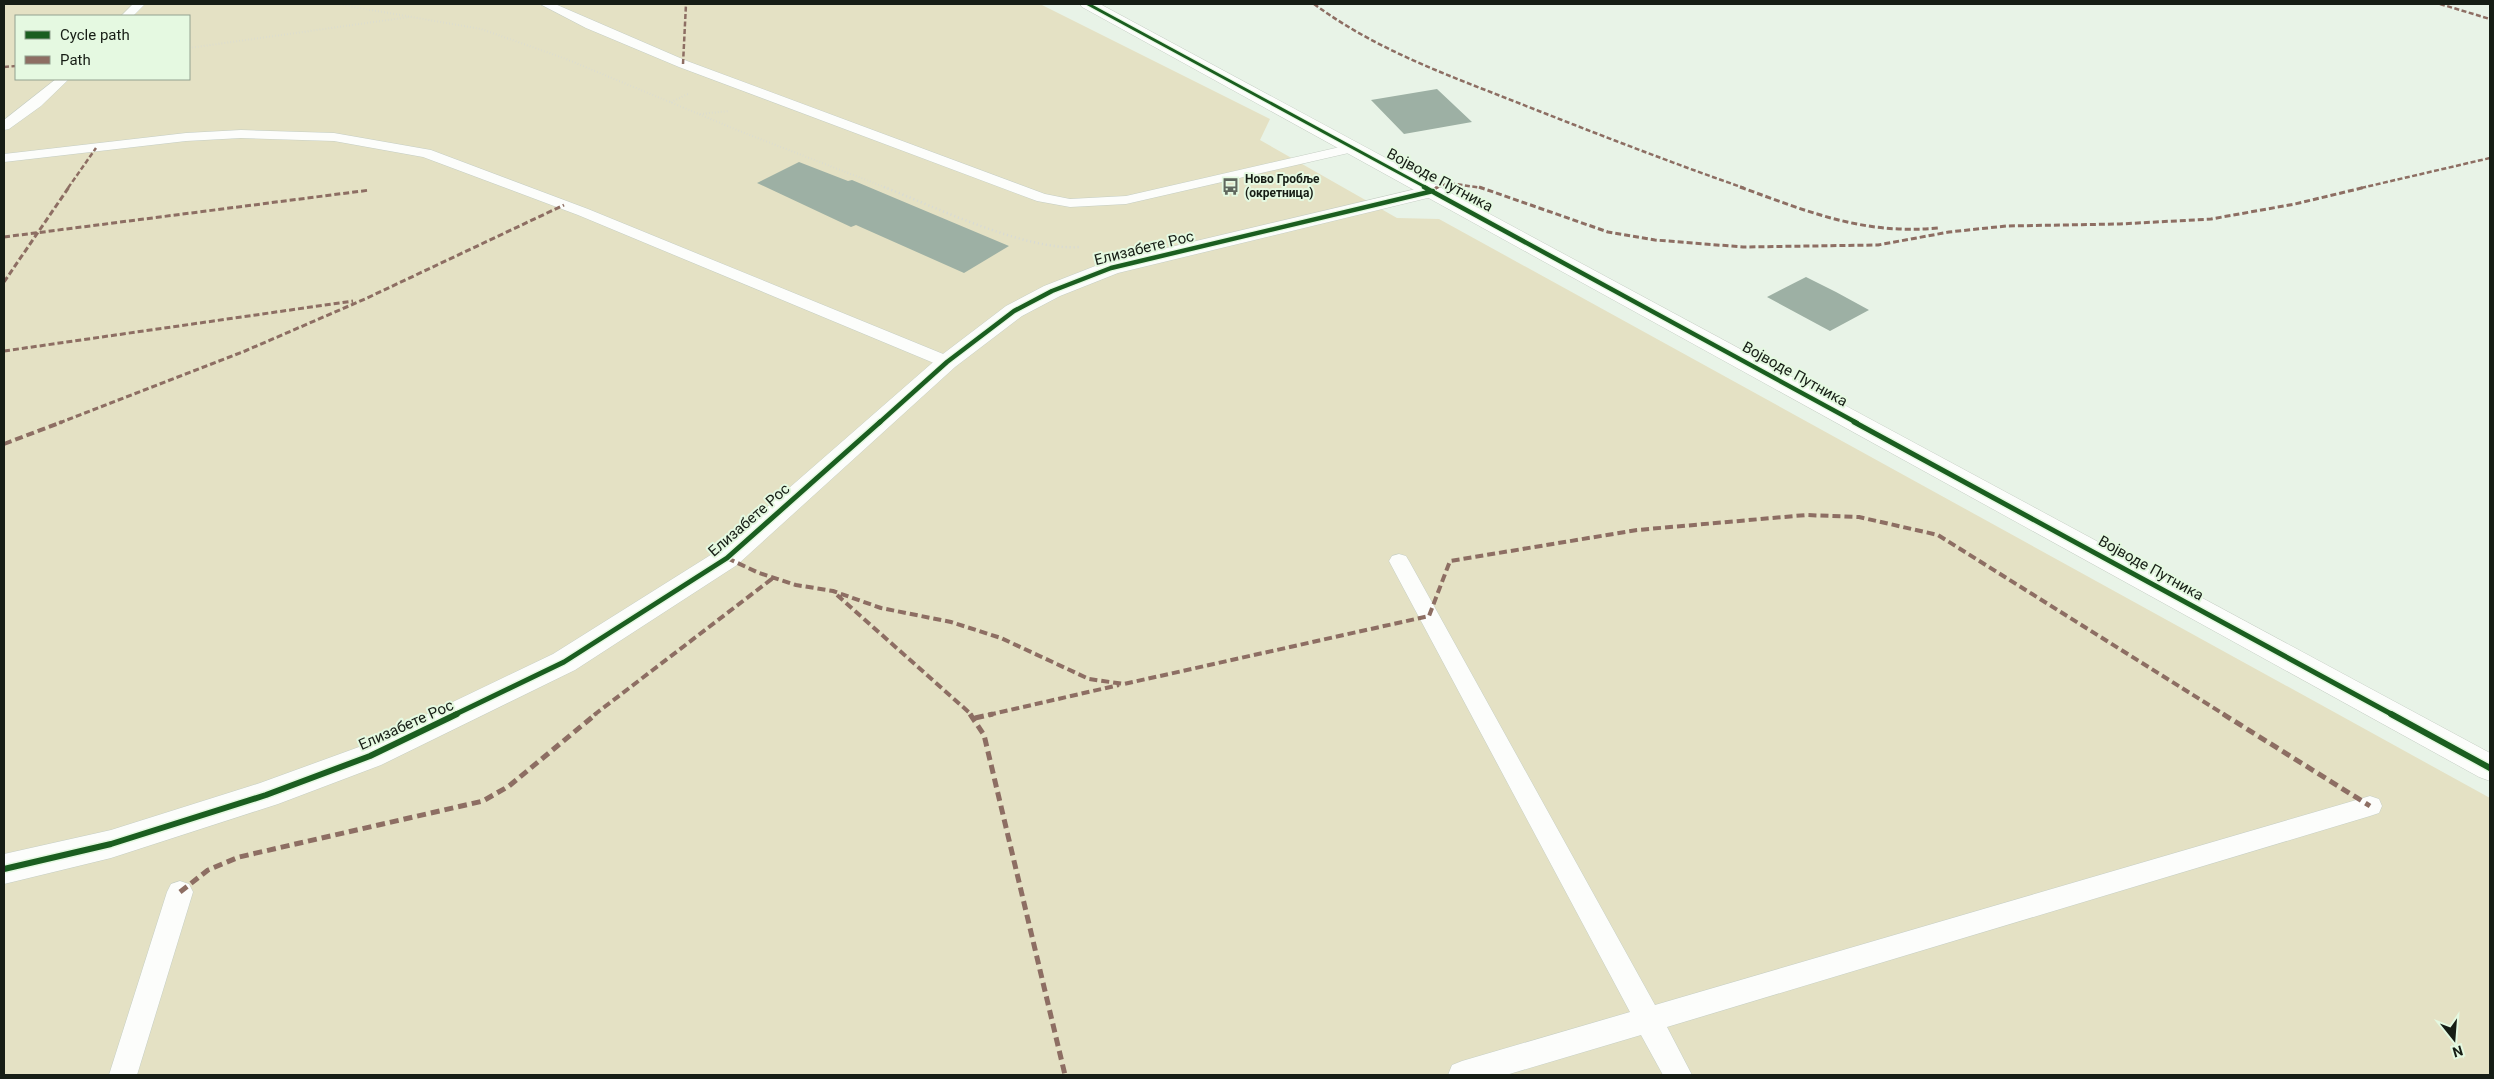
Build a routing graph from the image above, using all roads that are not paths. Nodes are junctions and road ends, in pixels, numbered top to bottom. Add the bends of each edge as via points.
1 (139, 4) edge
2 (546, 4) edge
3 (1088, 4) edge
4 (128, 15) edge
5 (62, 80) edge
6 (4, 126) edge
7 (1353, 148) junction
8 (4, 158) edge
9 (1433, 191) junction
10 (948, 362) junction
11 (1399, 561) dead end
12 (2490, 768) edge
13 (2370, 806) dead end
14 (4, 869) edge
15 (180, 892) dead end
16 (1648, 1020) junction
17 (123, 1075) edge
18 (1462, 1075) edge
19 (1678, 1075) edge

1 - 4 lane
2 - 7 lane via 683,64 1042,198 1070,203 1126,200
3 - 7 street, Војводе Путника
5 - 6 lane
7 - 9 street, Војводе Путника
8 - 10 lane via 186,137 241,134 334,137 426,153 583,212
9 - 10 street, Елизабете Рос via 1148,259 1078,279 1014,311
9 - 12 street, Војводе Путника
10 - 14 street, Елизабете Рос via 727,558 564,662 370,756 266,795 111,844
11 - 16 lane
13 - 16 lane
15 - 17 lane
16 - 18 lane
16 - 19 lane

